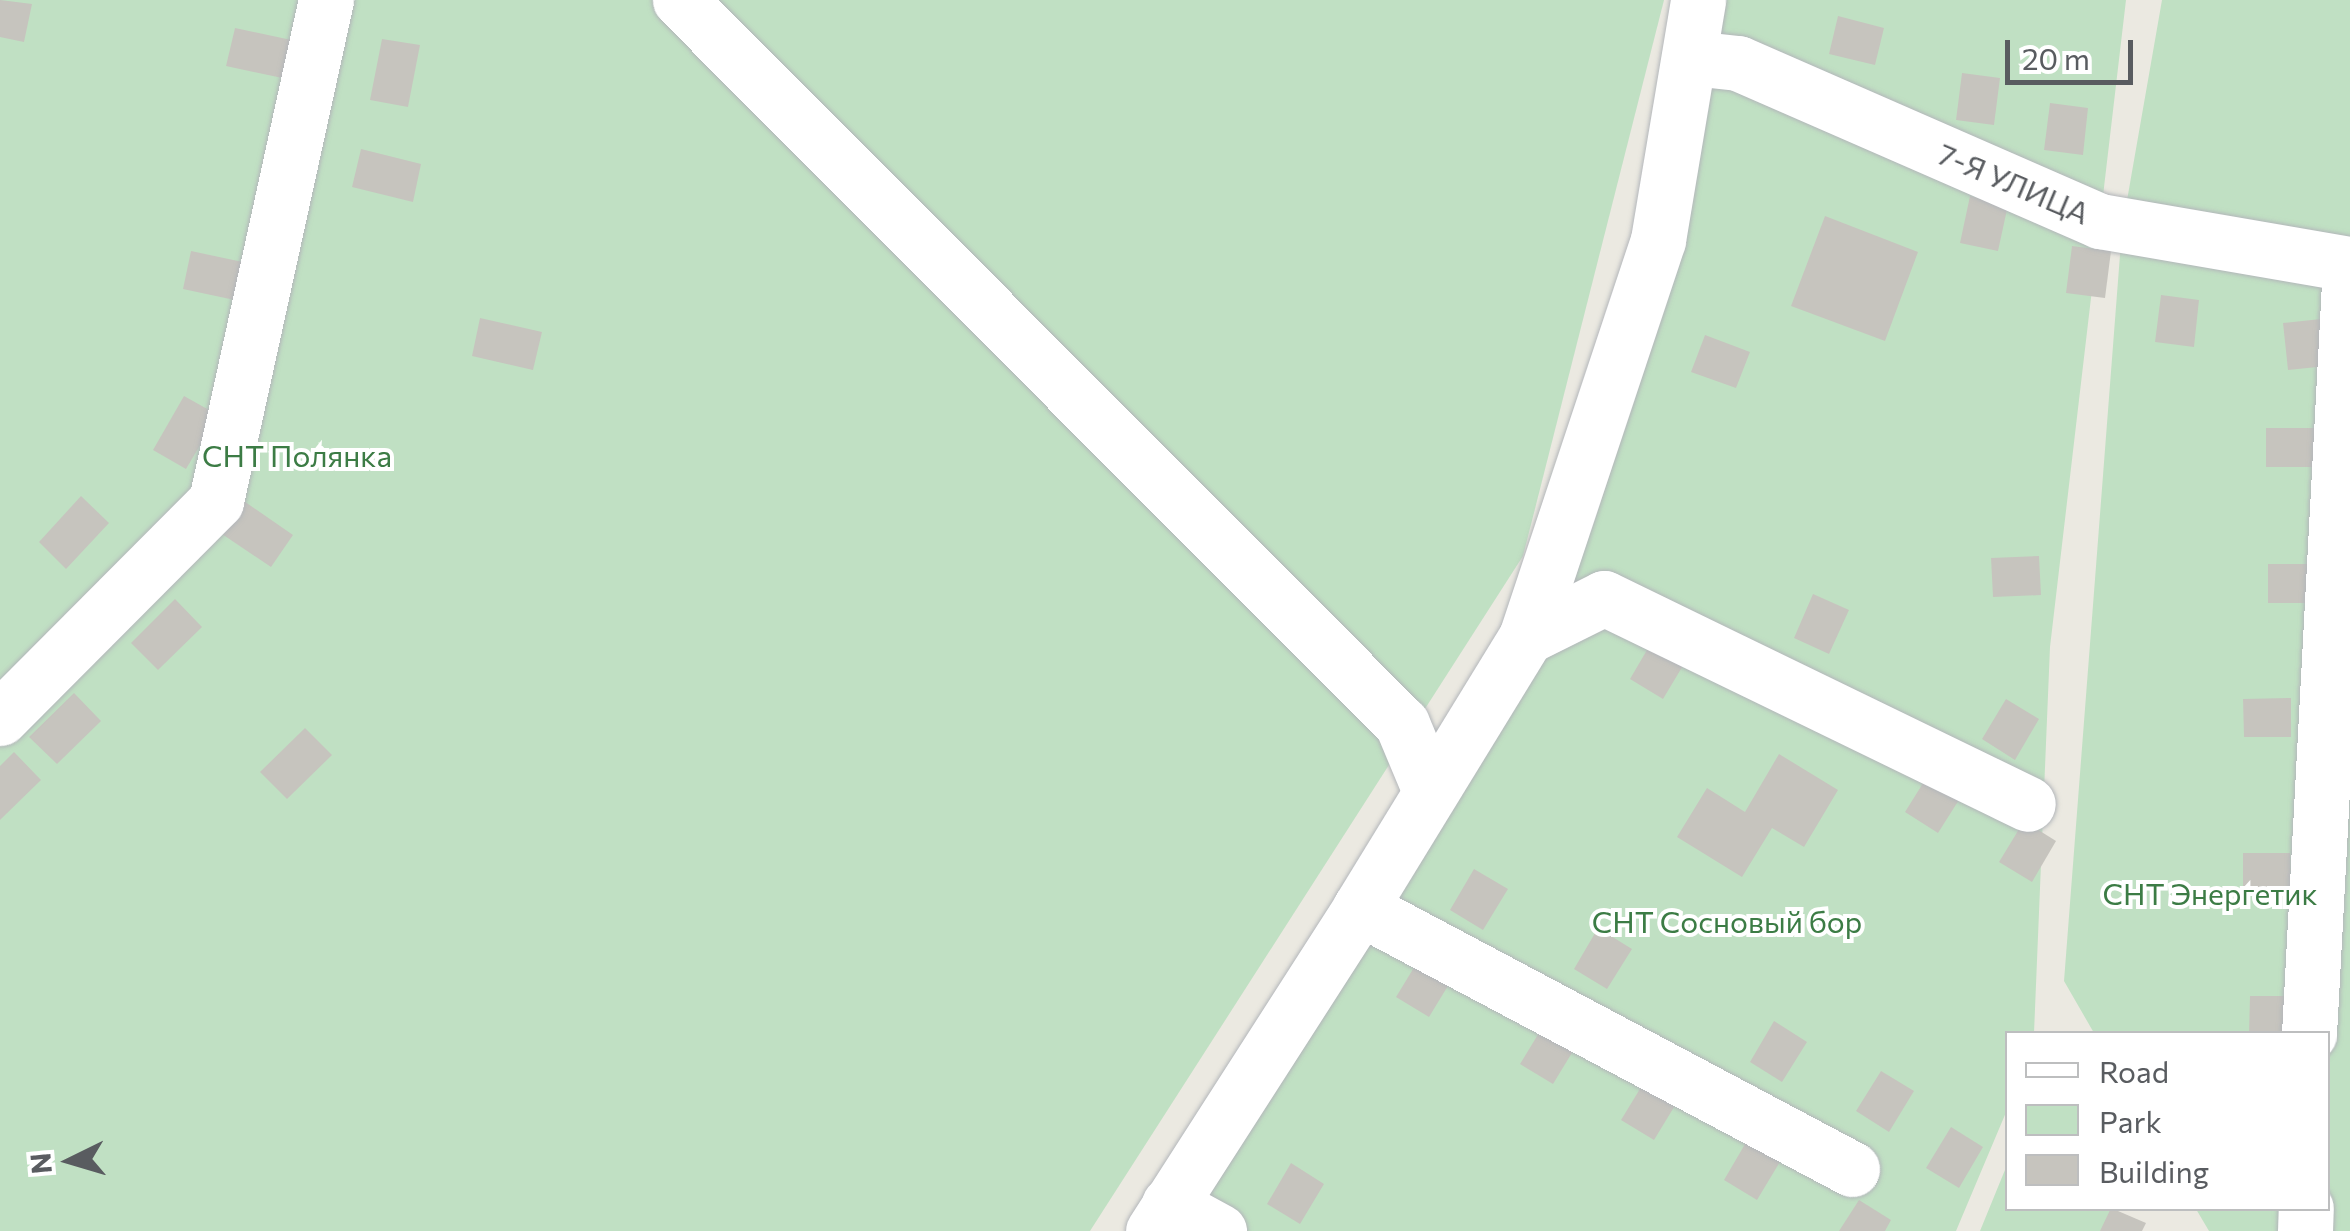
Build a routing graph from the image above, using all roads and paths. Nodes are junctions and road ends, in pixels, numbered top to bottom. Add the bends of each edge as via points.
1 (326, 0) edge
2 (1698, 0) edge
3 (686, 2) edge
4 (1692, 58) junction
5 (2350, 264) edge
6 (1526, 638) junction
7 (0, 718) edge
8 (1430, 791) junction
9 (2028, 804) dead end
10 (1360, 908) junction
11 (2309, 1031) edge
12 (1852, 1169) dead end
13 (1161, 1218) edge
14 (1219, 1231) edge

1 - 7 street via 216,501
2 - 4 street
3 - 8 street via 1402,724
4 - 5 street, 7-Я УЛИЦА via 1738,63 2100,221
4 - 6 street via 1658,240
5 - 11 street
6 - 8 street
6 - 9 street via 1604,598
8 - 10 street
10 - 12 street
10 - 13 street
13 - 14 street

